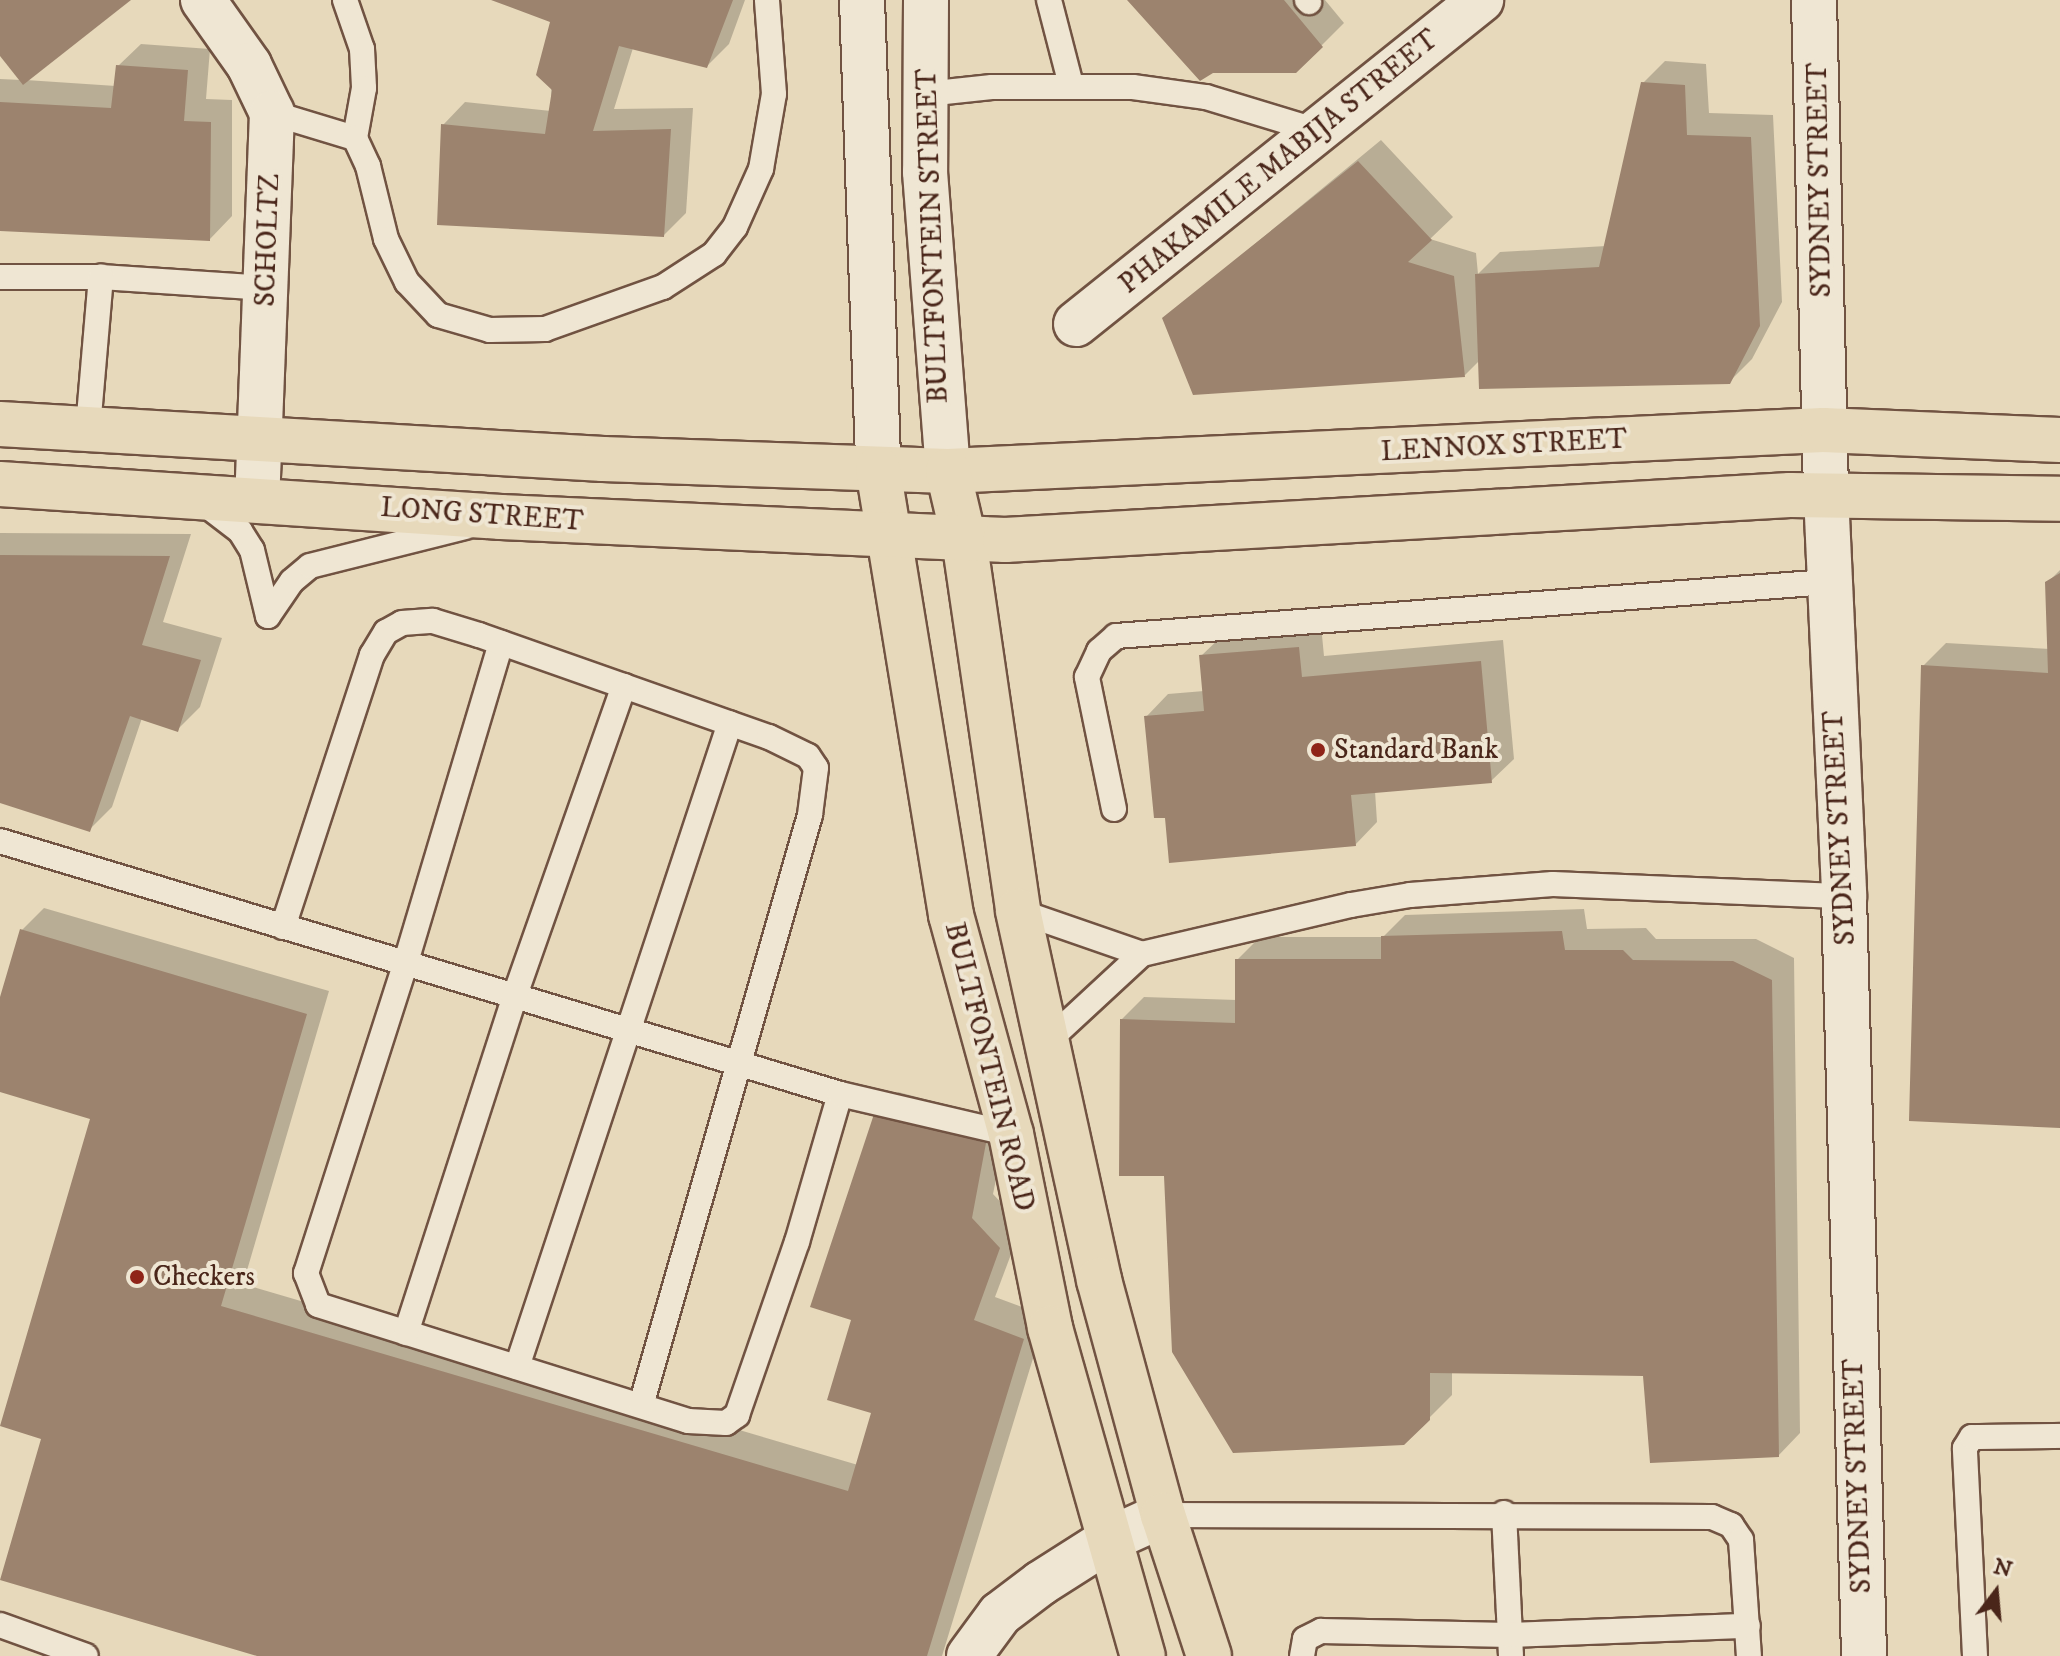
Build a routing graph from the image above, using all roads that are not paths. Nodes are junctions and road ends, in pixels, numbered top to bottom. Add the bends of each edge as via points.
1 (203, 0) edge
2 (345, 0) edge
3 (767, 0) edge
4 (862, 0) edge
5 (926, 0) edge
6 (1049, 0) edge
7 (1481, 0) edge
8 (1814, 0) edge
9 (1071, 85) junction
10 (926, 94) junction
11 (272, 113) junction
12 (1318, 131) junction
13 (355, 138) junction
14 (0, 277) edge
15 (101, 277) junction
16 (267, 288) junction
17 (1076, 324) dead end
18 (0, 424) edge
19 (88, 428) junction
20 (1823, 430) junction
21 (263, 438) junction
22 (2060, 440) edge
23 (878, 469) junction
24 (948, 471) junction
25 (0, 484) edge
26 (1826, 494) junction
27 (175, 495) junction
28 (257, 499) junction
29 (2060, 499) edge
30 (501, 517) junction
31 (886, 537) junction
32 (964, 539) junction
33 (1828, 582) junction
34 (501, 643) junction
35 (624, 686) junction
36 (730, 723) junction
37 (1114, 809) dead end
38 (0, 841) edge
39 (1844, 896) junction
40 (1018, 911) junction
41 (283, 927) junction
42 (1142, 954) junction
43 (405, 965) junction
44 (514, 998) junction
45 (625, 1031) junction
46 (1049, 1040) junction
47 (742, 1065) junction
48 (840, 1094) junction
49 (1011, 1134) junction
50 (406, 1333) junction
51 (517, 1367) junction
52 (641, 1405) junction
53 (2060, 1436) edge
54 (1504, 1513) junction
55 (1163, 1515) junction
56 (1110, 1539) junction
57 (0, 1625) edge
58 (1748, 1626) junction
59 (1510, 1646) edge
60 (75, 1654) edge
61 (969, 1656) edge
62 (1143, 1656) edge
63 (1209, 1656) edge
64 (1302, 1656) edge
65 (1749, 1656) edge
66 (1864, 1656) edge
67 (1975, 1656) edge

1 - 11 street, SCHOLTZ via 249,65
2 - 13 lane via 362,49 364,88
3 - 13 lane via 774,94 761,169 735,227 714,254 663,287 545,329 490,330 438,315 407,282 386,239 368,166
4 - 23 street
5 - 10 street, BULTFONTEIN STREET
6 - 9 lane
7 - 12 street, PHAKAMILE MABIJA STREET
8 - 20 street, SYDNEY STREET
9 - 10 lane
9 - 12 lane via 1206,97
10 - 24 street, BULTFONTEIN STREET via 927,203
11 - 13 lane
11 - 16 street, SCHOLTZ
12 - 17 street, PHAKAMILE MABIJA STREET
14 - 15 lane
15 - 16 lane
15 - 19 lane
16 - 21 street, SCHOLTZ
18 - 19 highway
19 - 21 highway
20 - 22 highway, LENNOX STREET
20 - 24 highway, LENNOX STREET
20 - 26 street, SYDNEY STREET
21 - 23 highway
21 - 28 street, SCHOLTZ
23 - 24 highway
23 - 31 highway, BULTFONTEIN ROAD
24 - 32 highway, BULTFONTEIN ROAD
25 - 27 highway, LONG STREET
26 - 29 highway
26 - 32 highway
26 - 33 street, SYDNEY STREET
27 - 28 highway, LONG STREET
27 - 30 lane via 203,503 240,531 260,572 268,616 292,581 310,566
28 - 30 highway, LONG STREET
30 - 31 highway, LONG STREET
31 - 32 highway, LONG STREET
31 - 49 highway, BULTFONTEIN ROAD via 951,915
32 - 40 highway, BULTFONTEIN ROAD
33 - 37 lane via 1116,636 1099,651 1087,677
33 - 39 street, SYDNEY STREET
34 - 35 lane
34 - 41 lane via 433,621 402,623 386,632 372,655
34 - 43 lane
35 - 36 lane
35 - 44 lane
36 - 45 lane
36 - 47 lane via 796,748 816,768 810,815
38 - 41 lane
39 - 42 lane via 1639,885 1482,887 1351,905
39 - 66 street, SYDNEY STREET
40 - 42 lane
40 - 46 highway, BULTFONTEIN ROAD
41 - 43 lane
42 - 46 lane
43 - 44 lane
43 - 50 lane via 306,1273 318,1305
44 - 45 lane
44 - 50 lane
45 - 47 lane
45 - 51 lane
46 - 55 highway, BULTFONTEIN ROAD via 1099,1280
47 - 48 lane
47 - 52 lane
48 - 49 lane
48 - 52 lane via 797,1242 737,1415 711,1425
49 - 56 highway, BULTFONTEIN ROAD via 1050,1328
50 - 51 lane
51 - 52 lane
53 - 67 lane via 1972,1437 1965,1448
54 - 55 lane
54 - 58 lane via 1689,1516 1731,1525 1741,1540
54 - 59 lane
55 - 56 street
55 - 63 highway, BULTFONTEIN ROAD
56 - 61 street via 1000,1614
56 - 62 highway, BULTFONTEIN ROAD
57 - 60 lane
58 - 59 lane
58 - 65 lane
59 - 64 lane via 1321,1631 1305,1639

